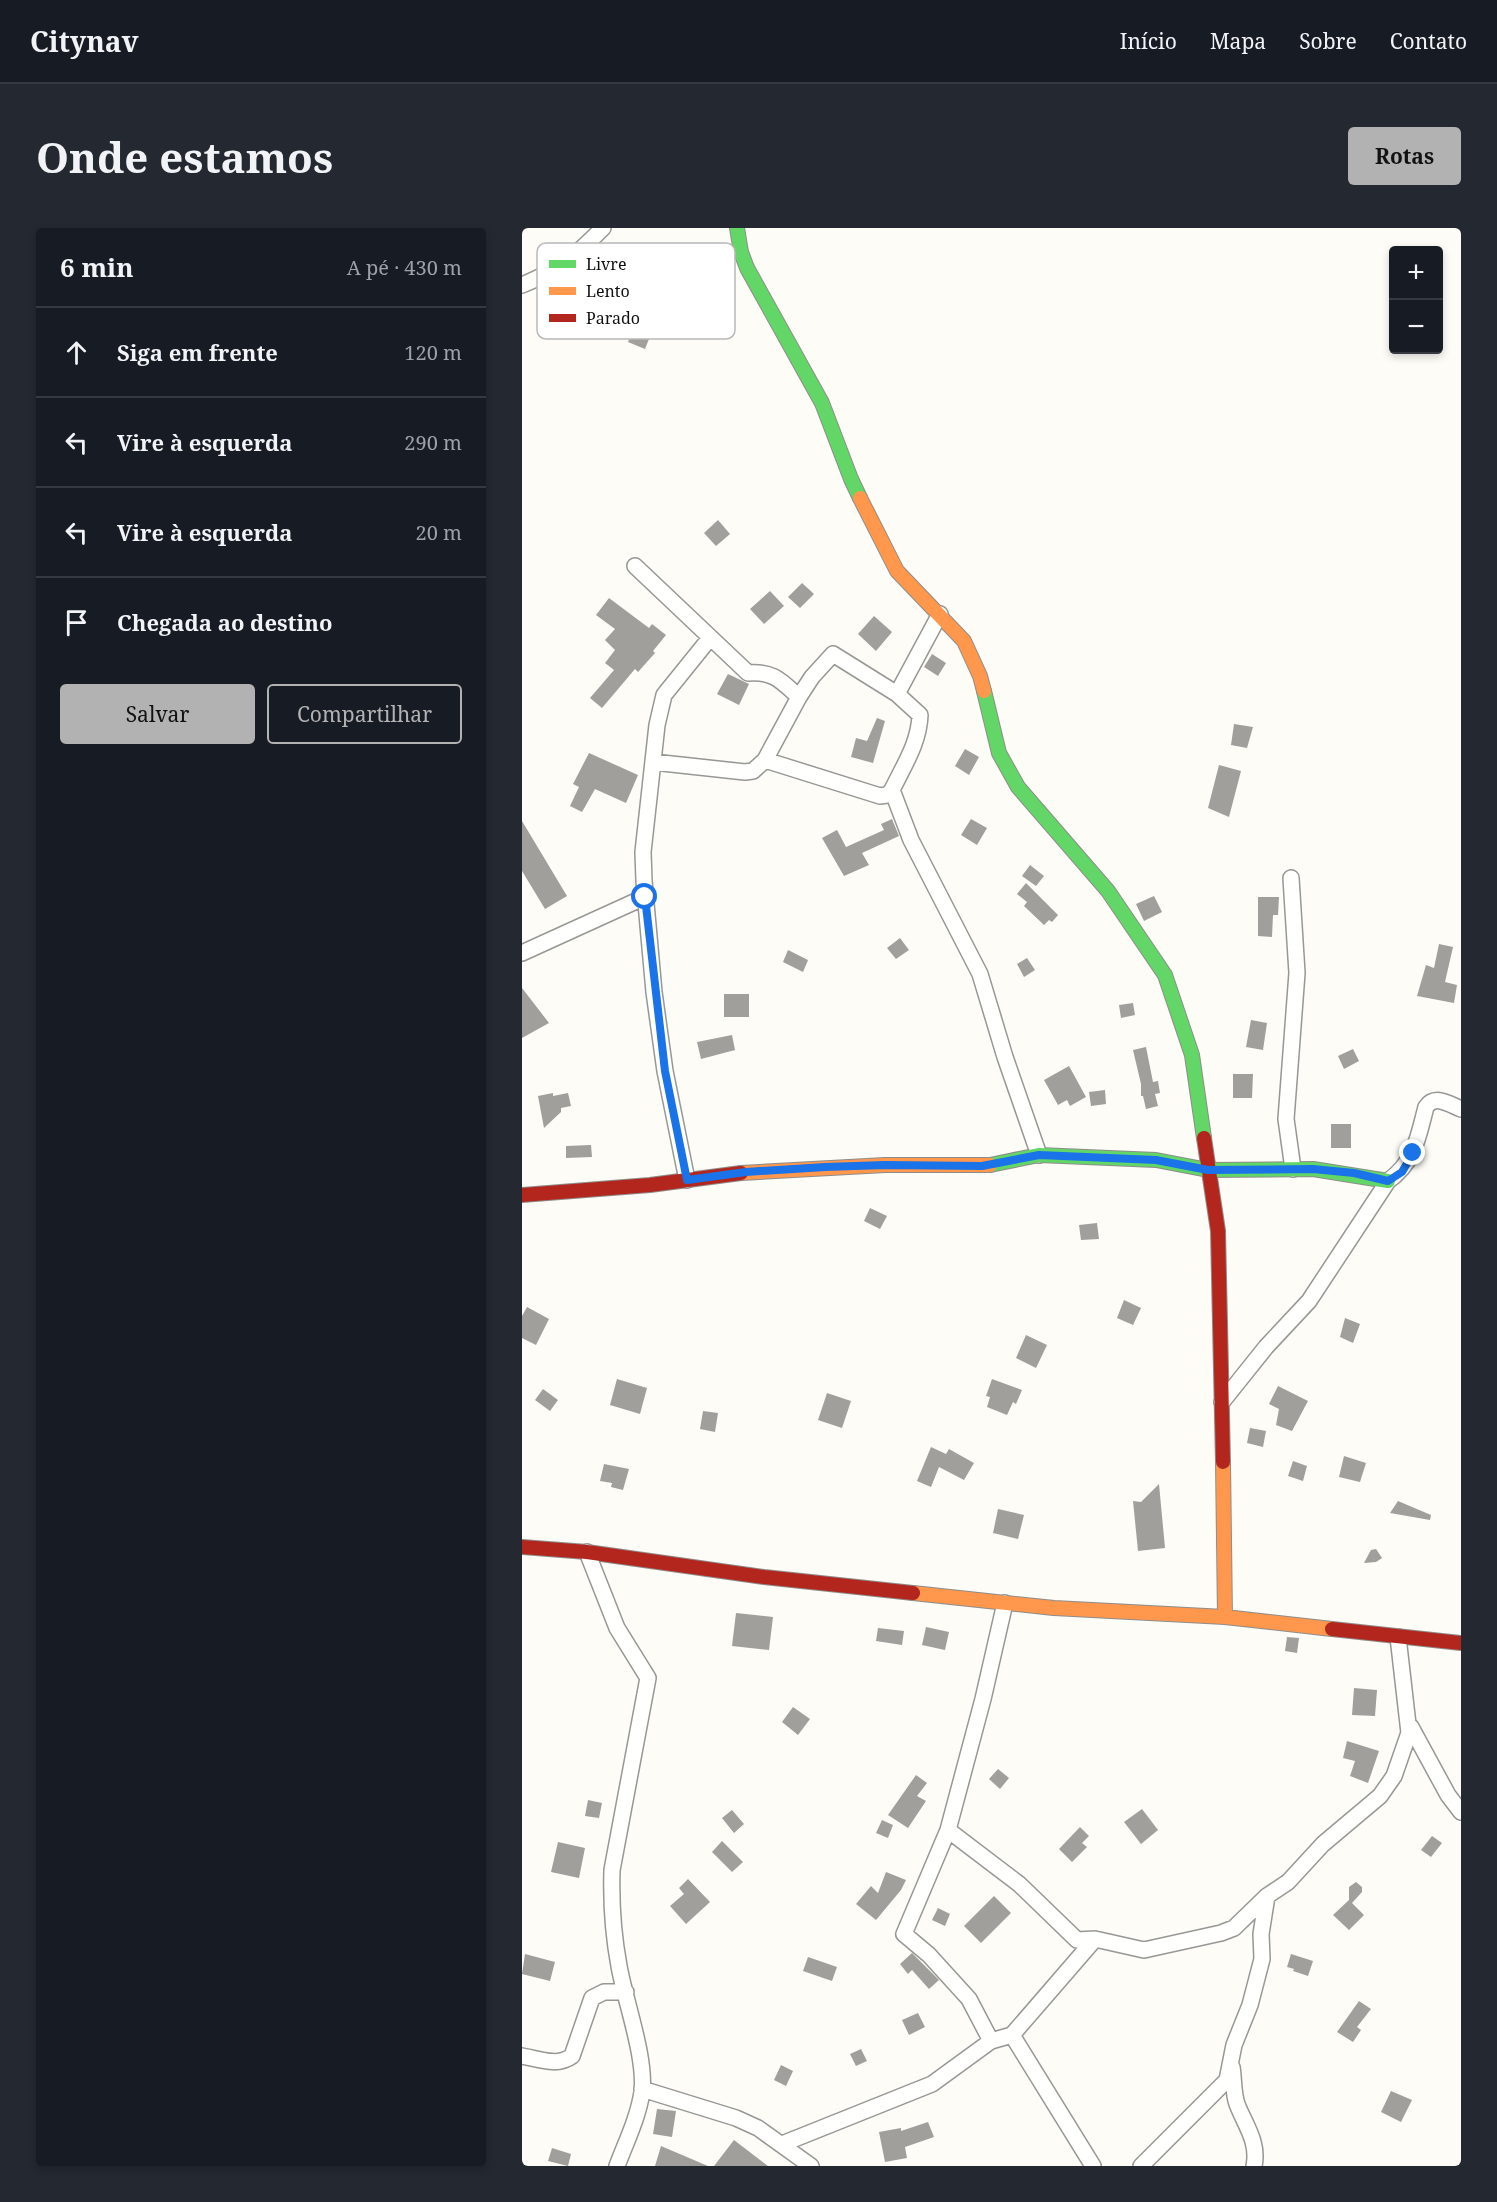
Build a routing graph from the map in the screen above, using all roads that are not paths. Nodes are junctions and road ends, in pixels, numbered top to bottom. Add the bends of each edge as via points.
1 (603, 228) edge
2 (737, 228) edge
3 (588, 243) edge
4 (537, 279) edge
5 (522, 285) edge
6 (635, 566) dead end
7 (940, 614) junction
8 (710, 638) junction
9 (897, 694) junction
10 (799, 697) junction
11 (765, 760) junction
12 (653, 762) junction
13 (892, 790) junction
14 (1291, 878) dead end
15 (645, 897) junction
16 (522, 953) edge
17 (1461, 1109) edge
18 (1039, 1155) junction
19 (1293, 1169) junction
20 (1208, 1170) junction
21 (687, 1180) junction
22 (1388, 1181) junction
23 (522, 1195) edge
24 (1222, 1402) junction
25 (522, 1547) edge
26 (587, 1552) junction
27 (1005, 1603) junction
28 (1225, 1617) junction
29 (1398, 1638) junction
30 (1461, 1643) edge
31 (1411, 1727) junction
32 (1461, 1812) edge
33 (948, 1830) junction
34 (1268, 1896) junction
35 (1095, 1939) junction
36 (619, 1968) junction
37 (604, 1992) junction
38 (626, 1992) junction
39 (1012, 2035) junction
40 (991, 2041) junction
41 (522, 2056) edge
42 (1231, 2058) junction
43 (642, 2090) junction
44 (782, 2144) junction
45 (617, 2166) edge
46 (811, 2166) edge
47 (1093, 2166) edge
48 (1141, 2166) edge
49 (1254, 2166) edge

1 - 3 street
2 - 7 street via 747,268 822,403 880,541 897,571
4 - 5 street
6 - 8 street
7 - 9 street
7 - 20 street via 964,640 980,676 999,753 1018,787 1108,891 1165,975 1192,1055
8 - 10 street via 748,673 774,675
8 - 12 street via 664,695
9 - 10 street via 833,654
9 - 13 street via 920,715 916,741
10 - 11 street
11 - 12 street via 753,771 745,772
11 - 13 street via 880,796
12 - 15 street via 643,852
13 - 18 street via 910,840 980,974
14 - 19 street via 1297,973 1286,1119
15 - 16 street
15 - 21 street via 665,1071
17 - 22 street via 1430,1101 1413,1153 1402,1172
18 - 20 street via 1156,1160
18 - 21 street via 982,1166 825,1167
19 - 20 street
19 - 22 street via 1354,1173
20 - 24 street via 1218,1232
21 - 23 street
22 - 24 street via 1309,1300
24 - 28 street
25 - 26 street
26 - 27 street via 764,1577
26 - 36 street via 617,1628 648,1678 612,1870 611,1900
27 - 28 street
27 - 33 street
28 - 29 street
29 - 30 street
29 - 31 street via 1409,1733
31 - 32 street
31 - 34 street via 1394,1776 1380,1796
33 - 35 street via 1019,1884 1077,1940
33 - 40 street via 904,1934 969,1999
34 - 35 street via 1234,1928 1221,1933 1144,1950
34 - 42 street via 1261,1934 1262,1959
35 - 39 street
36 - 37 street
36 - 38 street
37 - 38 street
37 - 41 street via 592,1998 572,2056 555,2062
38 - 43 street
39 - 40 street
39 - 47 street
40 - 44 street via 932,2084
42 - 48 street via 1227,2080
42 - 49 street via 1236,2102 1255,2146
43 - 44 street via 736,2118
43 - 45 street via 637,2116
44 - 46 street

